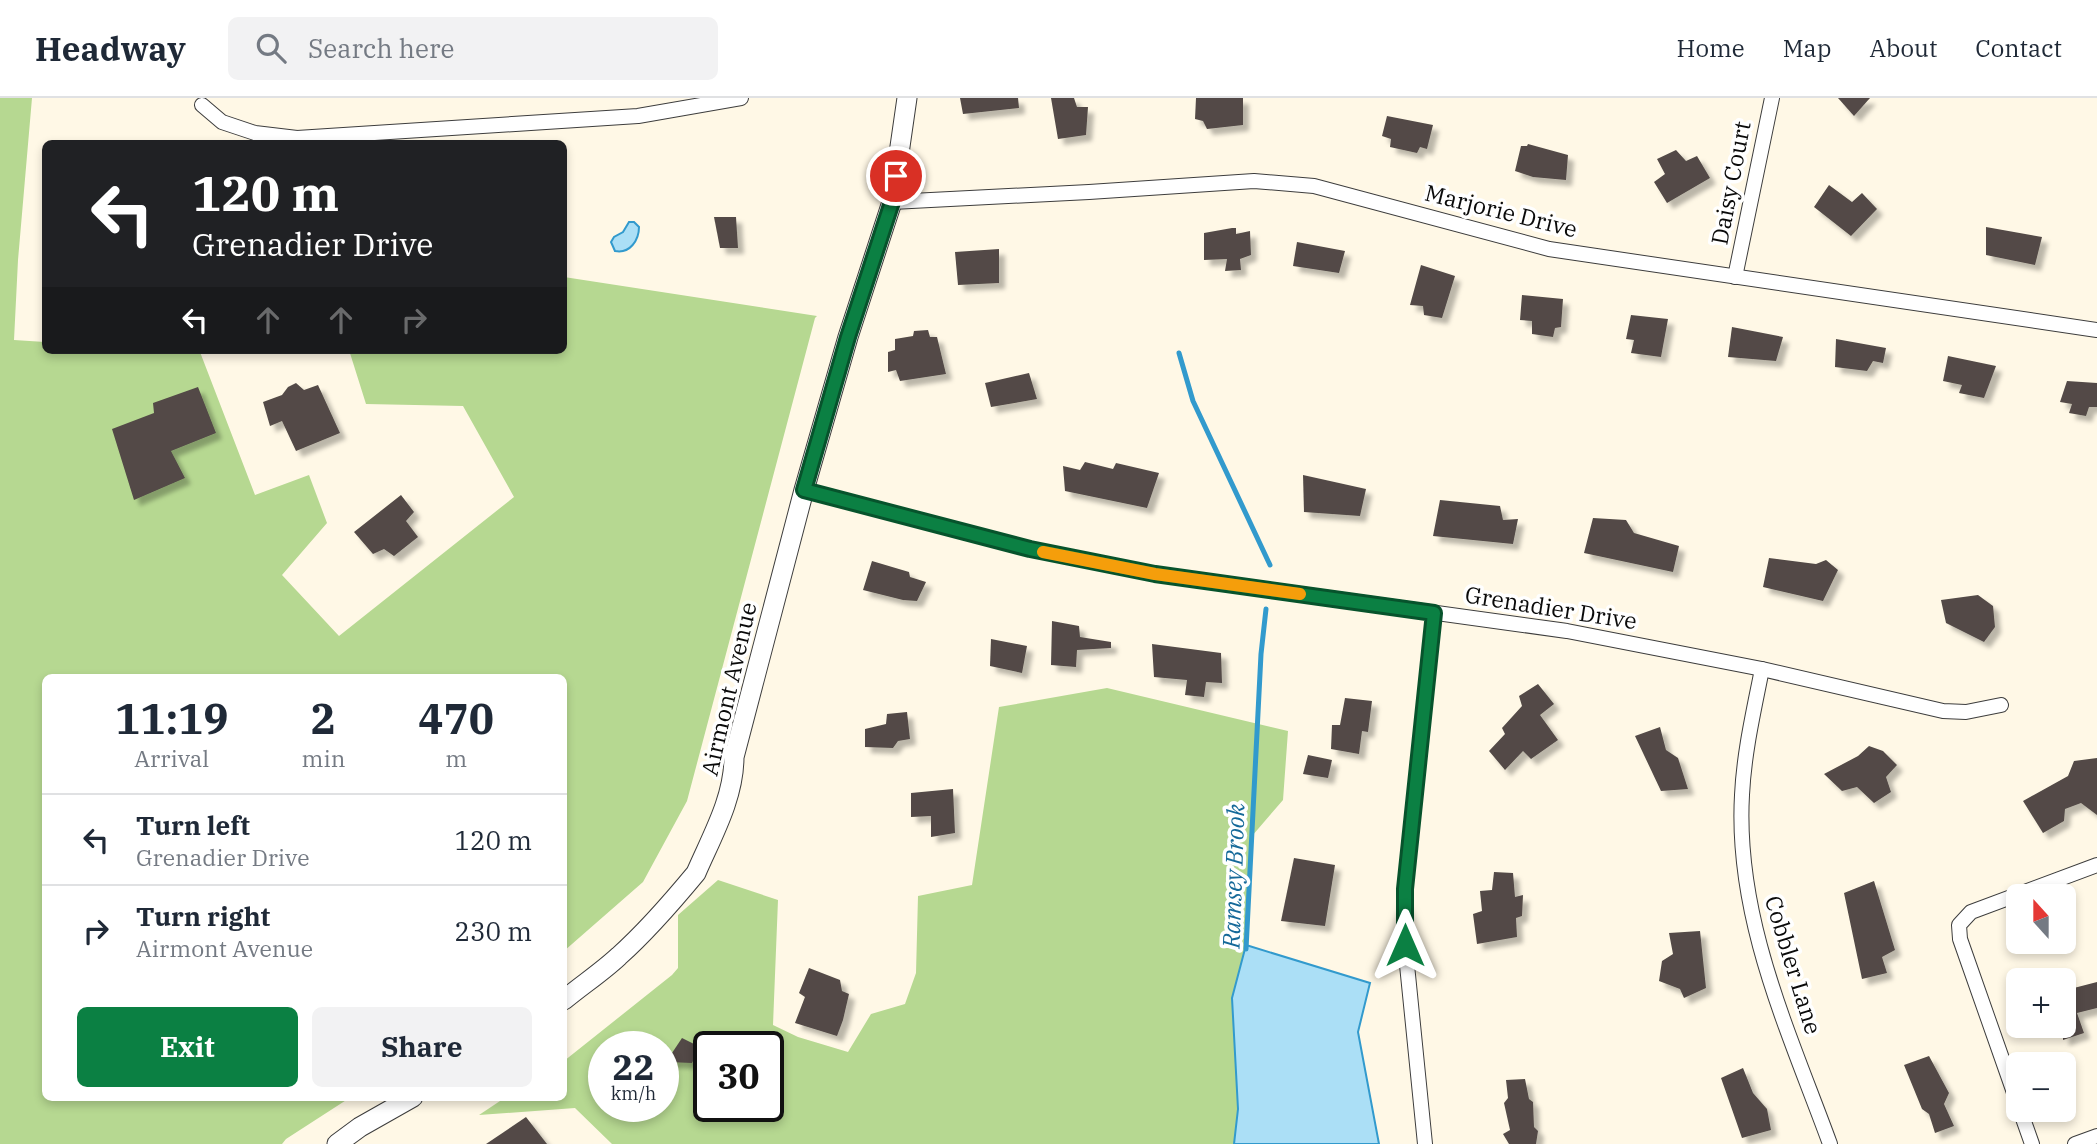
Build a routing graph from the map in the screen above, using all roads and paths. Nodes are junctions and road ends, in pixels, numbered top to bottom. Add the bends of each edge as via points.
1 (741, 98) edge
2 (907, 98) edge
3 (1772, 98) edge
4 (202, 105) dead end
5 (892, 202) junction
6 (1735, 277) junction
7 (2097, 330) edge
8 (804, 490) junction
9 (1434, 613) junction
10 (1762, 668) junction
11 (2001, 705) dead end
12 (2097, 865) edge
13 (567, 998) edge
14 (2006, 1070) edge
15 (407, 1101) edge
16 (2024, 1122) edge
17 (2097, 1136) edge
18 (337, 1144) edge
19 (1425, 1144) edge
20 (1830, 1144) edge
21 (2032, 1144) edge
22 (2075, 1144) edge

1 - 4 street via 638,116 297,138 255,133 222,122
2 - 5 street, Airmont Avenue
3 - 6 street, Daisy Court
5 - 6 street, Marjorie Drive via 1254,181 1314,186 1549,249
5 - 8 street, Airmont Avenue
6 - 7 street, Marjorie Drive
8 - 9 street, Grenadier Drive via 1030,549 1155,574
8 - 13 street, Airmont Avenue via 734,757 728,797 696,873 644,932
9 - 10 street, Grenadier Drive via 1567,631
9 - 19 street via 1405,889 1405,945
10 - 11 street, Grenadier Drive via 1942,711
10 - 20 street, Cobbler Lane via 1742,796 1746,886 1770,981
12 - 14 street via 1971,912 1959,925
15 - 18 street
16 - 21 street
17 - 22 street

